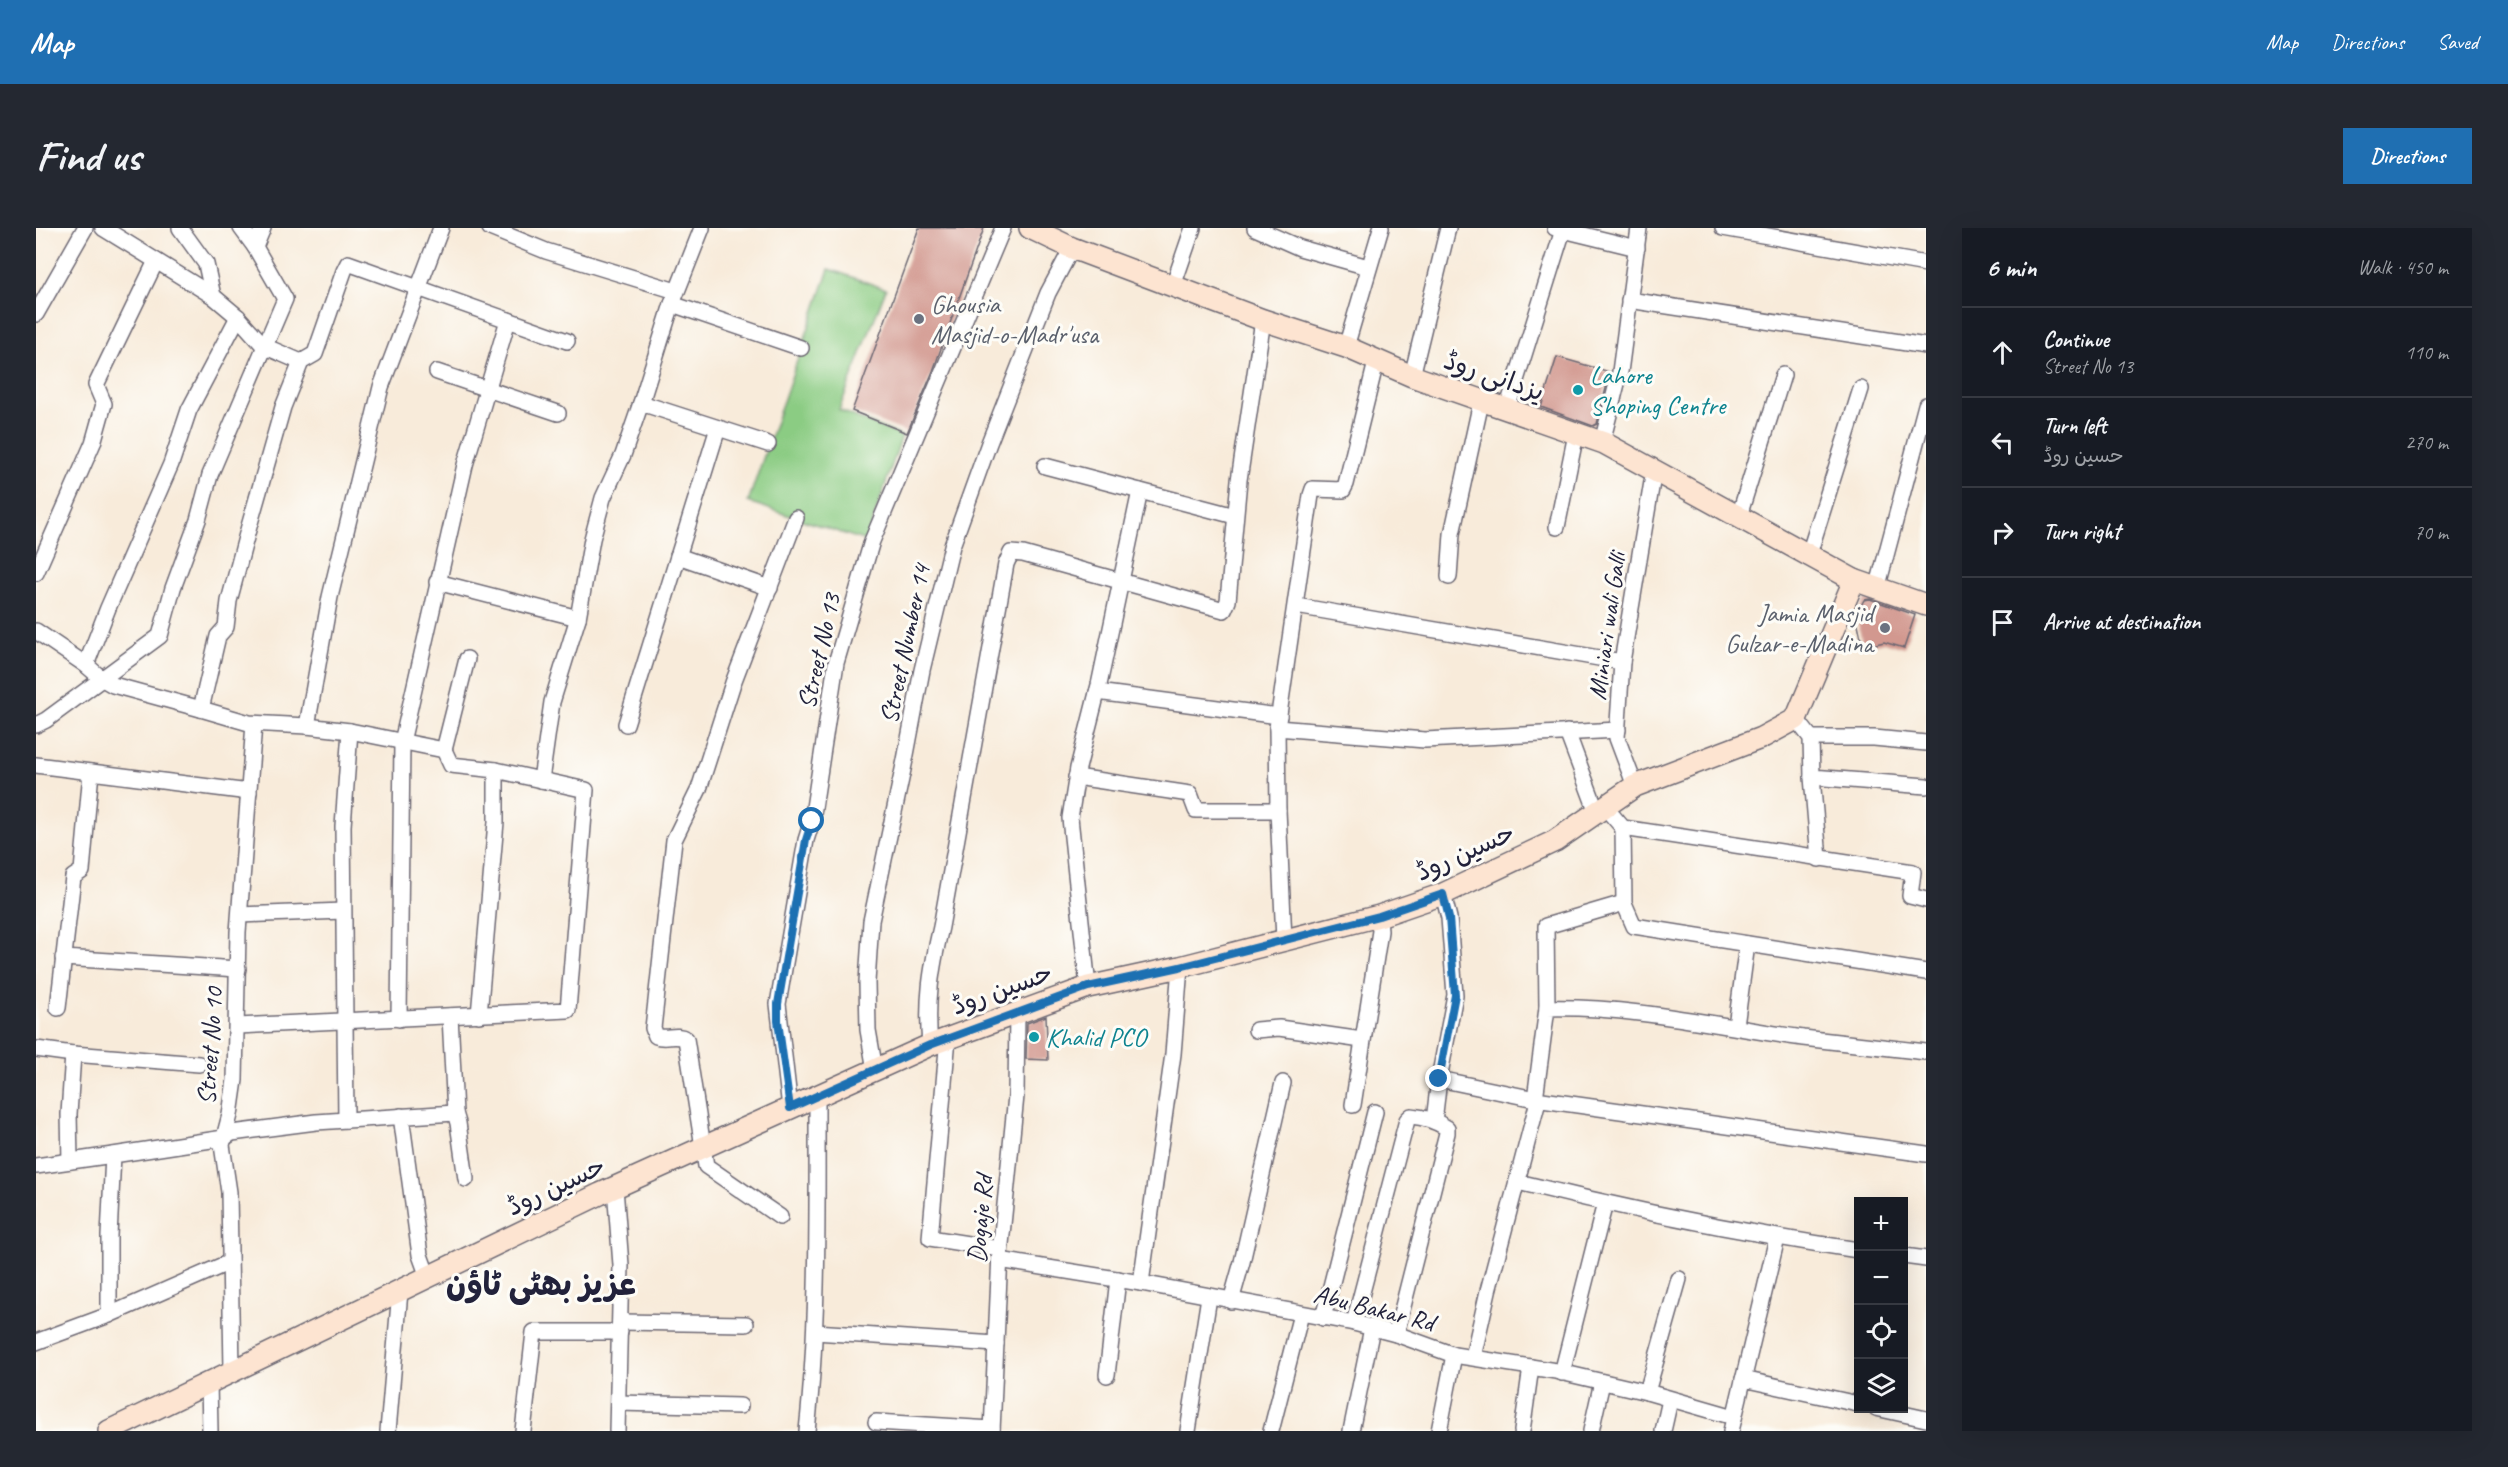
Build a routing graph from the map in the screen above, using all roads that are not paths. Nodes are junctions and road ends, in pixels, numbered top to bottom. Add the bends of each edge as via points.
1 (86, 228) edge
2 (103, 228) edge
3 (180, 228) edge
4 (242, 228) edge
5 (263, 228) edge
6 (441, 228) edge
7 (490, 228) edge
8 (702, 228) edge
9 (1003, 228) edge
10 (1030, 228) edge
11 (1193, 228) edge
12 (1255, 228) edge
13 (1381, 228) edge
14 (1448, 228) edge
15 (1639, 228) edge
16 (1723, 228) edge
17 (1817, 228) edge
18 (1558, 229) edge
19 (1815, 244) junction
20 (255, 247) junction
21 (1072, 248) junction
22 (1636, 248) junction
23 (156, 261) junction
24 (1926, 264) edge
25 (1368, 267) junction
26 (1173, 286) junction
27 (418, 288) junction
28 (213, 296) junction
29 (674, 297) junction
30 (1629, 300) junction
31 (36, 314) edge
32 (238, 317) junction
33 (508, 320) junction
34 (1263, 320) junction
35 (567, 341) dead end
36 (264, 346) junction
37 (1926, 346) edge
38 (1346, 347) junction
39 (801, 348) dead end
40 (300, 362) junction
41 (1376, 362) junction
42 (437, 372) dead end
43 (1783, 375) dead end
44 (1412, 376) junction
45 (488, 389) junction
46 (1861, 389) dead end
47 (1481, 402) junction
48 (641, 403) junction
49 (1926, 405) edge
50 (1507, 409) junction
51 (558, 413) dead end
52 (718, 428) junction
53 (1576, 434) junction
54 (1602, 442) junction
55 (768, 444) dead end
56 (1045, 465) dead end
57 (1654, 470) junction
58 (1140, 491) junction
59 (1235, 516) junction
60 (1739, 516) junction
61 (796, 518) dead end
62 (1557, 526) dead end
63 (1809, 554) junction
64 (678, 556) junction
65 (36, 573) edge
66 (1449, 577) dead end
67 (1854, 580) junction
68 (437, 582) junction
69 (1122, 582) junction
70 (770, 588) junction
71 (1877, 589) junction
72 (1926, 605) edge
73 (1296, 606) junction
74 (578, 618) junction
75 (36, 631) edge
76 (467, 659) dead end
77 (1622, 662) junction
78 (86, 665) junction
79 (100, 678) junction
80 (1097, 692) junction
81 (201, 709) junction
82 (1796, 719) junction
83 (1278, 722) junction
84 (254, 724) junction
85 (626, 724) dead end
86 (36, 725) edge
87 (307, 726) junction
88 (1618, 730) junction
89 (350, 731) junction
90 (1567, 732) junction
91 (1811, 738) junction
92 (402, 742) junction
93 (1926, 742) edge
94 (444, 750) junction
95 (36, 765) edge
96 (496, 770) junction
97 (91, 772) junction
98 (1076, 777) junction
99 (1812, 777) junction
100 (541, 780) junction
101 (1635, 786) junction
102 (1926, 786) edge
103 (249, 792) junction
104 (1601, 809) junction
105 (1278, 810) junction
106 (1623, 828) junction
107 (1819, 859) junction
108 (1443, 894) junction
109 (1926, 900) edge
110 (1624, 903) junction
111 (343, 911) junction
112 (240, 915) junction
113 (1379, 916) junction
114 (1284, 940) junction
115 (1747, 944) junction
116 (63, 958) junction
117 (1180, 967) junction
118 (238, 969) junction
119 (1926, 972) edge
120 (1088, 987) junction
121 (58, 1008) dead end
122 (1547, 1008) junction
123 (1017, 1012) junction
124 (479, 1015) junction
125 (450, 1016) junction
126 (399, 1019) junction
127 (345, 1021) junction
128 (238, 1026) junction
129 (1736, 1026) junction
130 (1256, 1030) dead end
131 (1362, 1040) junction
132 (939, 1041) junction
133 (36, 1049) edge
134 (1926, 1052) edge
135 (73, 1054) junction
136 (199, 1064) dead end
137 (875, 1070) junction
138 (1439, 1079) junction
139 (1283, 1083) dead end
140 (817, 1096) junction
141 (1535, 1099) junction
142 (1353, 1105) dead end
143 (790, 1108) junction
144 (1375, 1112) dead end
145 (455, 1113) junction
146 (401, 1116) junction
147 (346, 1120) junction
148 (1434, 1120) junction
149 (224, 1138) junction
150 (702, 1148) junction
151 (1926, 1154) edge
152 (113, 1155) junction
153 (70, 1161) junction
154 (36, 1166) edge
155 (466, 1179) dead end
156 (1518, 1182) junction
157 (615, 1188) junction
158 (1605, 1203) junction
159 (780, 1217) dead end
160 (1778, 1238) junction
161 (1854, 1249) edge
162 (1000, 1254) junction
163 (1908, 1257) edge
164 (1926, 1259) edge
165 (230, 1262) junction
166 (428, 1277) junction
167 (1118, 1279) junction
168 (1679, 1279) dead end
169 (1141, 1283) junction
170 (400, 1291) junction
171 (1209, 1297) junction
172 (1231, 1301) junction
173 (1301, 1314) junction
174 (109, 1315) junction
175 (1323, 1318) junction
176 (1353, 1323) junction
177 (746, 1324) dead end
178 (620, 1327) junction
179 (1372, 1328) junction
180 (815, 1332) junction
181 (1396, 1334) junction
182 (36, 1342) edge
183 (996, 1344) junction
184 (1454, 1355) junction
185 (1473, 1357) junction
186 (1531, 1367) junction
187 (232, 1371) junction
188 (1562, 1373) junction
189 (1107, 1375) dead end
190 (1743, 1380) junction
191 (209, 1382) junction
192 (1602, 1382) junction
193 (1647, 1392) junction
194 (1670, 1400) junction
195 (618, 1403) junction
196 (1854, 1403) edge
197 (740, 1406) dead end
198 (1899, 1413) edge
199 (1926, 1419) edge
200 (876, 1422) dead end
201 (1732, 1424) edge
202 (992, 1430) edge
203 (109, 1431) edge
204 (210, 1431) edge
205 (388, 1431) edge
206 (523, 1431) edge
207 (617, 1431) edge
208 (807, 1431) edge
209 (1188, 1431) edge
210 (1271, 1431) edge
211 (1351, 1431) edge
212 (1439, 1431) edge
213 (1522, 1431) edge
214 (1591, 1431) edge
215 (1663, 1431) edge

1 - 31 street
2 - 23 street
3 - 28 street via 206,264
4 - 20 street
5 - 20 street
6 - 27 street
7 - 29 street
8 - 29 street
9 - 143 street, Street No 13 via 872,540 836,663 778,1004
10 - 21 street, یزدانی روڈ
11 - 26 street
12 - 25 street via 1300,248
13 - 25 street
14 - 44 street
15 - 22 street
16 - 19 street
17 - 19 street
18 - 22 street
18 - 50 street
19 - 24 street
20 - 36 street via 285,299
21 - 26 street, یزدانی روڈ
21 - 137 street, Street Number 14 via 1048,293 959,525 921,670 871,921 868,1030
22 - 30 street
23 - 28 street
23 - 65 street via 96,384 104,404 93,443
25 - 38 street
26 - 34 street, یزدانی روڈ
27 - 33 street
27 - 40 street via 348,263 315,354
27 - 87 street via 381,387 363,457 330,597
28 - 32 street
29 - 39 street
29 - 48 street
30 - 37 street
30 - 54 street via 1620,372
32 - 36 street
32 - 78 street via 189,410 171,464
33 - 35 street
33 - 45 street
34 - 38 street, یزدانی روڈ
34 - 59 street
36 - 40 street
36 - 79 street via 210,476 160,636
38 - 41 street, یزدانی روڈ
40 - 81 street via 245,540 226,627 218,636
41 - 44 street, یزدانی روڈ
41 - 73 street via 1346,484 1336,491 1313,489 1311,495
42 - 45 street
43 - 60 street
44 - 47 street, یزدانی روڈ
45 - 51 street
45 - 68 street
46 - 63 street
47 - 50 street, یزدانی روڈ
47 - 66 street via 1452,534
48 - 52 street
48 - 74 street via 603,498
49 - 71 street
50 - 53 street, یزدانی روڈ
52 - 55 street
52 - 64 street
53 - 54 street, یزدانی روڈ
53 - 62 street
54 - 57 street, یزدانی روڈ
56 - 58 street
57 - 60 street, یزدانی روڈ
57 - 77 street, Miniari wali Galli
58 - 59 street
58 - 69 street
59 - 69 street via 1224,610
60 - 63 street, یزدانی روڈ
61 - 70 street
63 - 67 street, یزدانی روڈ
64 - 70 street
64 - 85 street
67 - 71 street, یزدانی روڈ
67 - 82 street
68 - 74 street
68 - 92 street
69 - 80 street
69 - 132 street via 1023,554 1011,553 1006,564 930,978 927,1016
70 - 150 street via 699,789 674,840 653,1028 661,1038 686,1039
71 - 72 street, یزدانی روڈ
73 - 77 street
73 - 83 street
74 - 100 street via 552,702
75 - 78 street
76 - 94 street
77 - 88 street, Miniari wali Galli
78 - 79 street
79 - 81 street
79 - 86 street
80 - 83 street
80 - 98 street
81 - 84 street
82 - 91 street
82 - 101 street, حسین روڈ via 1761,738
83 - 90 street via 1425,740
83 - 105 street
84 - 87 street
84 - 103 street, Street No 10
87 - 89 street
88 - 90 street
88 - 101 street, Miniari wali Galli via 1617,738
89 - 92 street
89 - 111 street via 343,826
90 - 104 street
91 - 93 street
91 - 99 street
92 - 94 street
92 - 126 street
94 - 96 street via 451,765
95 - 97 street
96 - 100 street
96 - 124 street via 496,822
97 - 103 street
97 - 116 street via 82,871 73,877
98 - 105 street via 1190,794 1196,810
98 - 120 street via 1070,818
99 - 102 street
99 - 107 street
100 - 124 street via 586,790 568,1010
101 - 104 street, حسین روڈ
103 - 112 street, Street No 10
104 - 106 street
104 - 108 street, حسین روڈ via 1556,840
105 - 114 street
106 - 107 street
106 - 110 street
107 - 109 street via 1913,872 1910,896
108 - 113 street, حسین روڈ
108 - 138 street via 1449,918 1455,995
110 - 115 street via 1634,926
110 - 122 street via 1546,926
111 - 112 street
111 - 127 street
112 - 118 street, Street No 10
113 - 114 street, حسین روڈ
113 - 131 street via 1380,931
114 - 117 street, حسین روڈ
115 - 119 street
115 - 129 street
116 - 118 street
116 - 121 street
117 - 120 street, حسین روڈ
117 - 169 street via 1173,1054
118 - 128 street, Street No 10
120 - 123 street, حسین روڈ
122 - 129 street via 1587,1007
122 - 141 street
123 - 132 street, حسین روڈ
123 - 162 street, Dogaje Rd via 1016,1096
124 - 125 street
125 - 126 street
125 - 145 street
126 - 127 street
127 - 128 street
127 - 147 street
128 - 149 street, Street No 10 via 235,1080
129 - 134 street
130 - 131 street via 1279,1028
131 - 142 street
132 - 137 street, حسین روڈ
132 - 162 street, Abu Bakar Rd via 930,1238
133 - 135 street
135 - 136 street
135 - 153 street
137 - 140 street, حسین روڈ
138 - 141 street
138 - 148 street
139 - 172 street
140 - 143 street, حسین روڈ
140 - 180 street
141 - 151 street
141 - 156 street via 1537,1105
143 - 150 street, حسین روڈ
144 - 175 street
145 - 146 street
145 - 155 street
146 - 147 street
146 - 166 street via 420,1255
147 - 149 street via 232,1133
148 - 176 street via 1411,1116 1407,1120
148 - 181 street via 1447,1128 1447,1133
149 - 152 street
149 - 165 street, Street No 10 via 230,1192
150 - 157 street, حسین روڈ
150 - 159 street via 709,1170
152 - 153 street
152 - 174 street
153 - 154 street
156 - 158 street
156 - 185 street
157 - 166 street, حسین روڈ
157 - 178 street via 621,1264
158 - 160 street
158 - 188 street
160 - 161 street
160 - 190 street
162 - 167 street, Abu Bakar Rd
162 - 183 street, Dogaje Rd
163 - 164 street
165 - 174 street
165 - 187 street, Street No 10
166 - 170 street, حسین روڈ
167 - 169 street, Abu Bakar Rd
167 - 189 street
168 - 193 street
169 - 171 street, Abu Bakar Rd
170 - 187 street, حسین روڈ
170 - 205 street
171 - 172 street, Abu Bakar Rd
171 - 209 street
172 - 173 street, Abu Bakar Rd
173 - 175 street, Abu Bakar Rd
173 - 210 street
174 - 182 street
175 - 176 street, Abu Bakar Rd
176 - 179 street, Abu Bakar Rd
177 - 178 street
178 - 195 street
178 - 206 street via 534,1332
179 - 181 street, Abu Bakar Rd
179 - 211 street
180 - 183 street
180 - 208 street
181 - 184 street, Abu Bakar Rd
183 - 202 street, Dogaje Rd
184 - 185 street, Abu Bakar Rd
184 - 212 street
185 - 186 street, Abu Bakar Rd
186 - 188 street, Abu Bakar Rd
186 - 213 street
187 - 191 street, حسین روڈ
188 - 192 street, Abu Bakar Rd
190 - 196 street
190 - 201 street
191 - 203 street, حسین روڈ
191 - 204 street
192 - 193 street, Abu Bakar Rd
192 - 214 street
193 - 194 street, Abu Bakar Rd
194 - 201 street, Abu Bakar Rd
194 - 215 street
195 - 197 street
195 - 207 street
198 - 199 street
200 - 202 street

